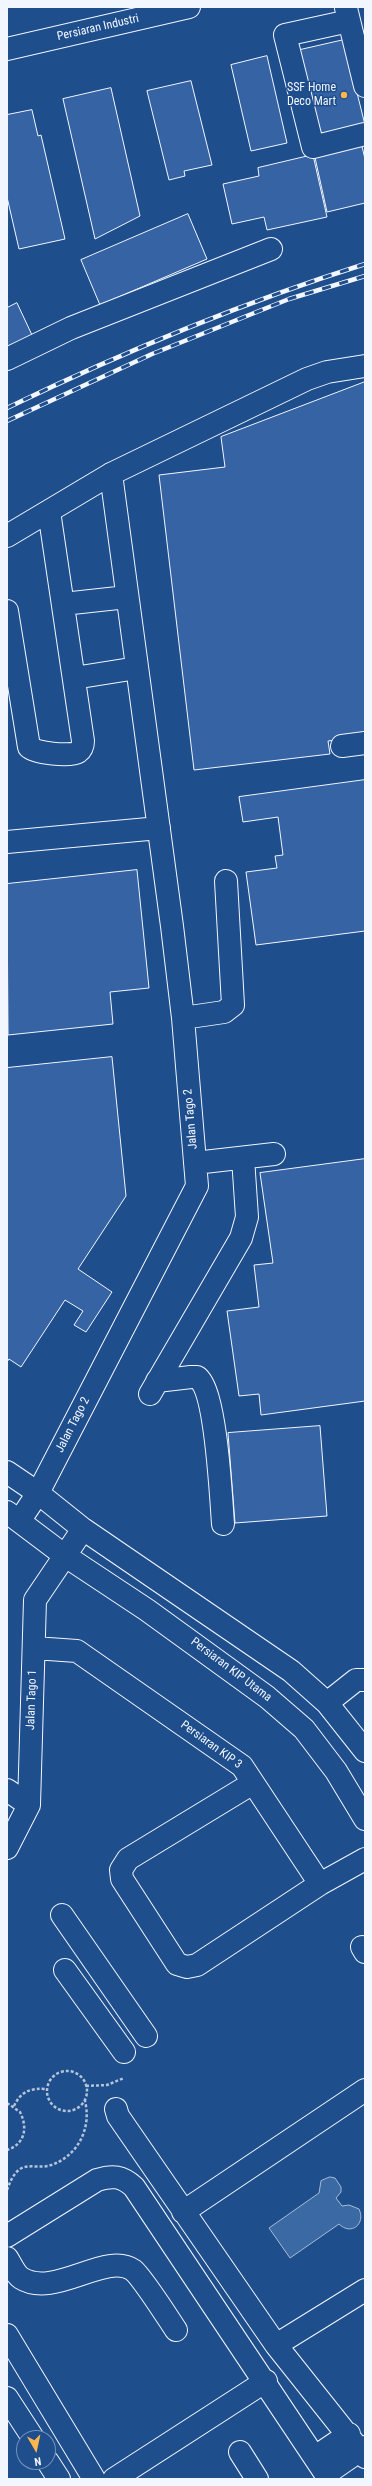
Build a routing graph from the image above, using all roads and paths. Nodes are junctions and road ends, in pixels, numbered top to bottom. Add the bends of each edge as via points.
1 (189, 7) edge
2 (347, 14) edge
3 (7, 49) edge
4 (365, 86) edge
5 (365, 134) edge
6 (272, 249) dead end
7 (7, 358) edge
8 (365, 366) edge
9 (111, 474) junction
10 (49, 511) junction
11 (7, 536) edge
12 (127, 597) junction
13 (63, 604) junction
14 (7, 611) edge
15 (137, 668) junction
16 (74, 678) junction
17 (365, 743) edge
18 (342, 746) dead end
19 (159, 828) junction
20 (7, 842) edge
21 (226, 881) dead end
22 (183, 1018) junction
23 (274, 1154) dead end
24 (243, 1158) junction
25 (194, 1163) junction
26 (7, 1472) edge
27 (38, 1492) junction
28 (13, 1516) edge
29 (223, 1524) dead end
30 (83, 1529) junction
31 (64, 1555) junction
32 (34, 1648) junction
33 (365, 1680) edge
34 (327, 1703) junction
35 (365, 1751) edge
36 (253, 1783) junction
37 (7, 1790) edge
38 (29, 1805) junction
39 (365, 1819) edge
40 (7, 1848) edge
41 (365, 1859) edge
42 (320, 1884) junction
43 (62, 1915) dead end
44 (65, 1970) dead end
45 (146, 2036) dead end
46 (124, 2052) dead end
47 (124, 2078) dead end
48 (86, 2086) junction
49 (47, 2089) junction
50 (365, 2090) edge
51 (85, 2101) junction
52 (7, 2103) edge
53 (14, 2106) junction
54 (116, 2109) dead end
55 (7, 2150) edge
56 (7, 2190) edge
57 (183, 2212) junction
58 (7, 2236) edge
59 (7, 2258) edge
60 (365, 2290) edge
61 (176, 2330) dead end
62 (7, 2335) edge
63 (276, 2346) junction
64 (266, 2381) junction
65 (7, 2398) edge
66 (28, 2430) edge
67 (360, 2447) edge
68 (240, 2452) dead end
69 (53, 2470) edge
70 (323, 2470) edge
71 (59, 2479) edge
72 (94, 2479) edge
73 (114, 2479) edge
74 (257, 2479) edge

1 - 3 street, Persiaran Industri
2 - 4 street
2 - 5 street via 285,35 313,147
6 - 7 street via 71,328
8 - 9 street via 327,372 307,379
9 - 10 street
9 - 12 street, Jalan Tago 2
10 - 11 street
10 - 13 street
12 - 13 street
12 - 15 street, Jalan Tago 2
13 - 16 street
14 - 16 street via 26,742 32,750 71,754 82,748 84,741
15 - 16 street
15 - 19 street, Jalan Tago 2
17 - 18 street
19 - 20 street
19 - 22 street, Jalan Tago 2
21 - 22 street via 233,1005 224,1012
22 - 25 street, Jalan Tago 2
23 - 24 street
24 - 25 street
24 - 29 street via 247,1217 241,1238 153,1387 191,1377 197,1377 204,1385 214,1423
25 - 27 street, Jalan Tago 2 via 196,1186
26 - 27 street
27 - 28 street, Jalan Tago 2
27 - 30 street
28 - 31 street
30 - 31 street, Jalan Tago 1
30 - 34 street via 256,1646
31 - 32 street, Jalan Tago 1 via 35,1600
31 - 39 street, Persiaran KIP Utama via 147,1610 267,1696 304,1729 336,1771
32 - 36 street, Persiaran KIP 3 via 77,1651 242,1766
32 - 38 street, Jalan Tago 1
33 - 34 street via 356,1680
34 - 35 street
36 - 42 street, Persiaran KIP 3
36 - 42 street via 128,1859 121,1870 122,1879 177,1964 197,1966
37 - 38 street
38 - 40 street, Jalan Tago 1
41 - 42 street
43 - 45 street
44 - 46 street
47 - 48 path via 107,2085
48 - 49 path via 77,2074 69,2071 54,2076
48 - 51 path
49 - 51 path via 51,2104 65,2111 80,2107
49 - 53 path via 24,2092
50 - 57 street
51 - 56 path via 88,2121 84,2133 69,2155 47,2166 22,2168 15,2174
52 - 53 path
53 - 55 path via 20,2112 25,2128 19,2143
54 - 57 street via 118,2116
57 - 63 street
58 - 64 street via 97,2180 109,2176 126,2180 134,2187
59 - 61 street via 20,2277 32,2283 51,2282 121,2265 134,2270
60 - 63 street
62 - 72 street
63 - 67 street
64 - 70 street
64 - 73 street
65 - 66 street
67 - 70 street
68 - 74 street
69 - 71 street

